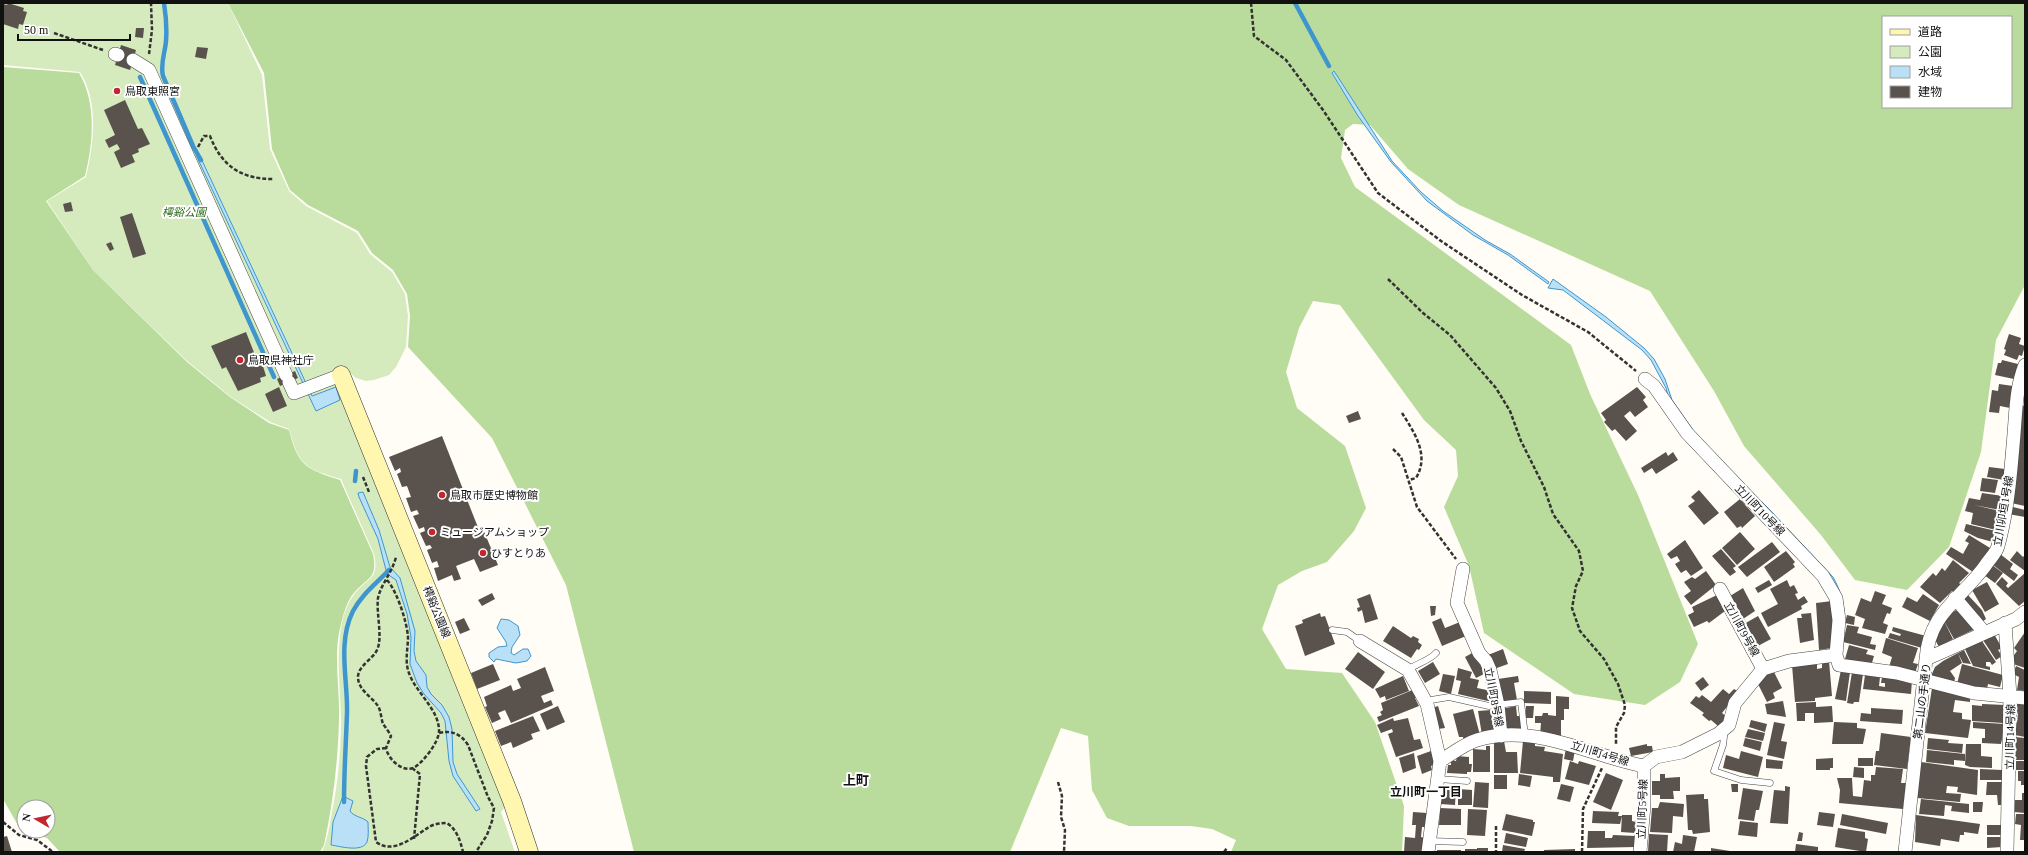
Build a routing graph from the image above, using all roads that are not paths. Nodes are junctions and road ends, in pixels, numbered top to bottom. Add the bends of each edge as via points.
1 (133, 60) dead end
2 (2025, 365) edge
3 (341, 374) joint
4 (1645, 378) road end
5 (1462, 570) road end
6 (1720, 589) dead end
7 (1955, 598) junction
8 (2025, 612) edge
9 (2005, 623) junction
10 (1332, 630) dead end
11 (1984, 632) junction
12 (1360, 641) joint
13 (1436, 653) dead end
14 (1836, 655) junction
15 (1926, 659) junction
16 (1763, 669) junction
17 (1408, 670) junction
18 (1923, 680) junction
19 (2010, 696) junction
20 (2025, 698) edge
21 (1425, 701) junction
22 (1498, 705) junction
23 (1725, 729) junction
24 (1501, 736) junction
25 (1525, 736) junction
26 (1440, 761) junction
27 (1644, 766) junction
28 (1438, 779) junction
29 (1467, 782) dead end
30 (1770, 783) dead end
31 (1462, 842) dead end
32 (1428, 847) edge
33 (529, 852) edge
34 (1640, 852) edge
35 (1905, 852) edge
36 (2007, 852) edge

1 - 3 street via 148,70 294,393
2 - 7 street, 立川卯垣1号線 via 2018,386 2008,488 1998,546 1979,573
3 - 33 main road, 樗谿公園線 via 512,801
4 - 14 street, 立川町10号線 via 1654,386 1687,433 1823,576 1836,598 1839,620
5 - 22 street, 立川町8号線 via 1457,603 1478,653 1488,665
6 - 16 street, 立川町9号線
7 - 11 street
7 - 15 street, 立川卯垣1号線 via 1935,624 1928,642
8 - 9 street, 第二山の手通り
9 - 11 street, 第二山の手通り
9 - 19 street, 立川町14号線
10 - 12 lane via 1347,632
11 - 15 street, 第二山の手通り
12 - 17 street
13 - 17 lane via 1432,658
14 - 16 street via 1789,661
14 - 18 street via 1839,665 1898,673
15 - 18 street, 第二山の手通り
16 - 23 street via 1735,702 1729,725
17 - 21 street
18 - 19 street via 1974,693
18 - 35 street, 第二山の手通り
19 - 20 street
19 - 36 street, 立川町14号線
21 - 22 lane via 1449,697 1480,706
21 - 26 street
22 - 24 street, 立川町8号線
22 - 25 lane via 1521,702
23 - 27 street, 立川町4号線 via 1694,748 1656,757
23 - 30 lane via 1723,745 1714,771 1740,780
24 - 25 street, 立川町4号線
24 - 26 street, 立川町4号線 via 1476,740
25 - 27 street, 立川町4号線 via 1613,753 1621,762
26 - 28 street
27 - 34 street, 立川町5号線
28 - 29 lane
28 - 32 street
31 - 32 lane

